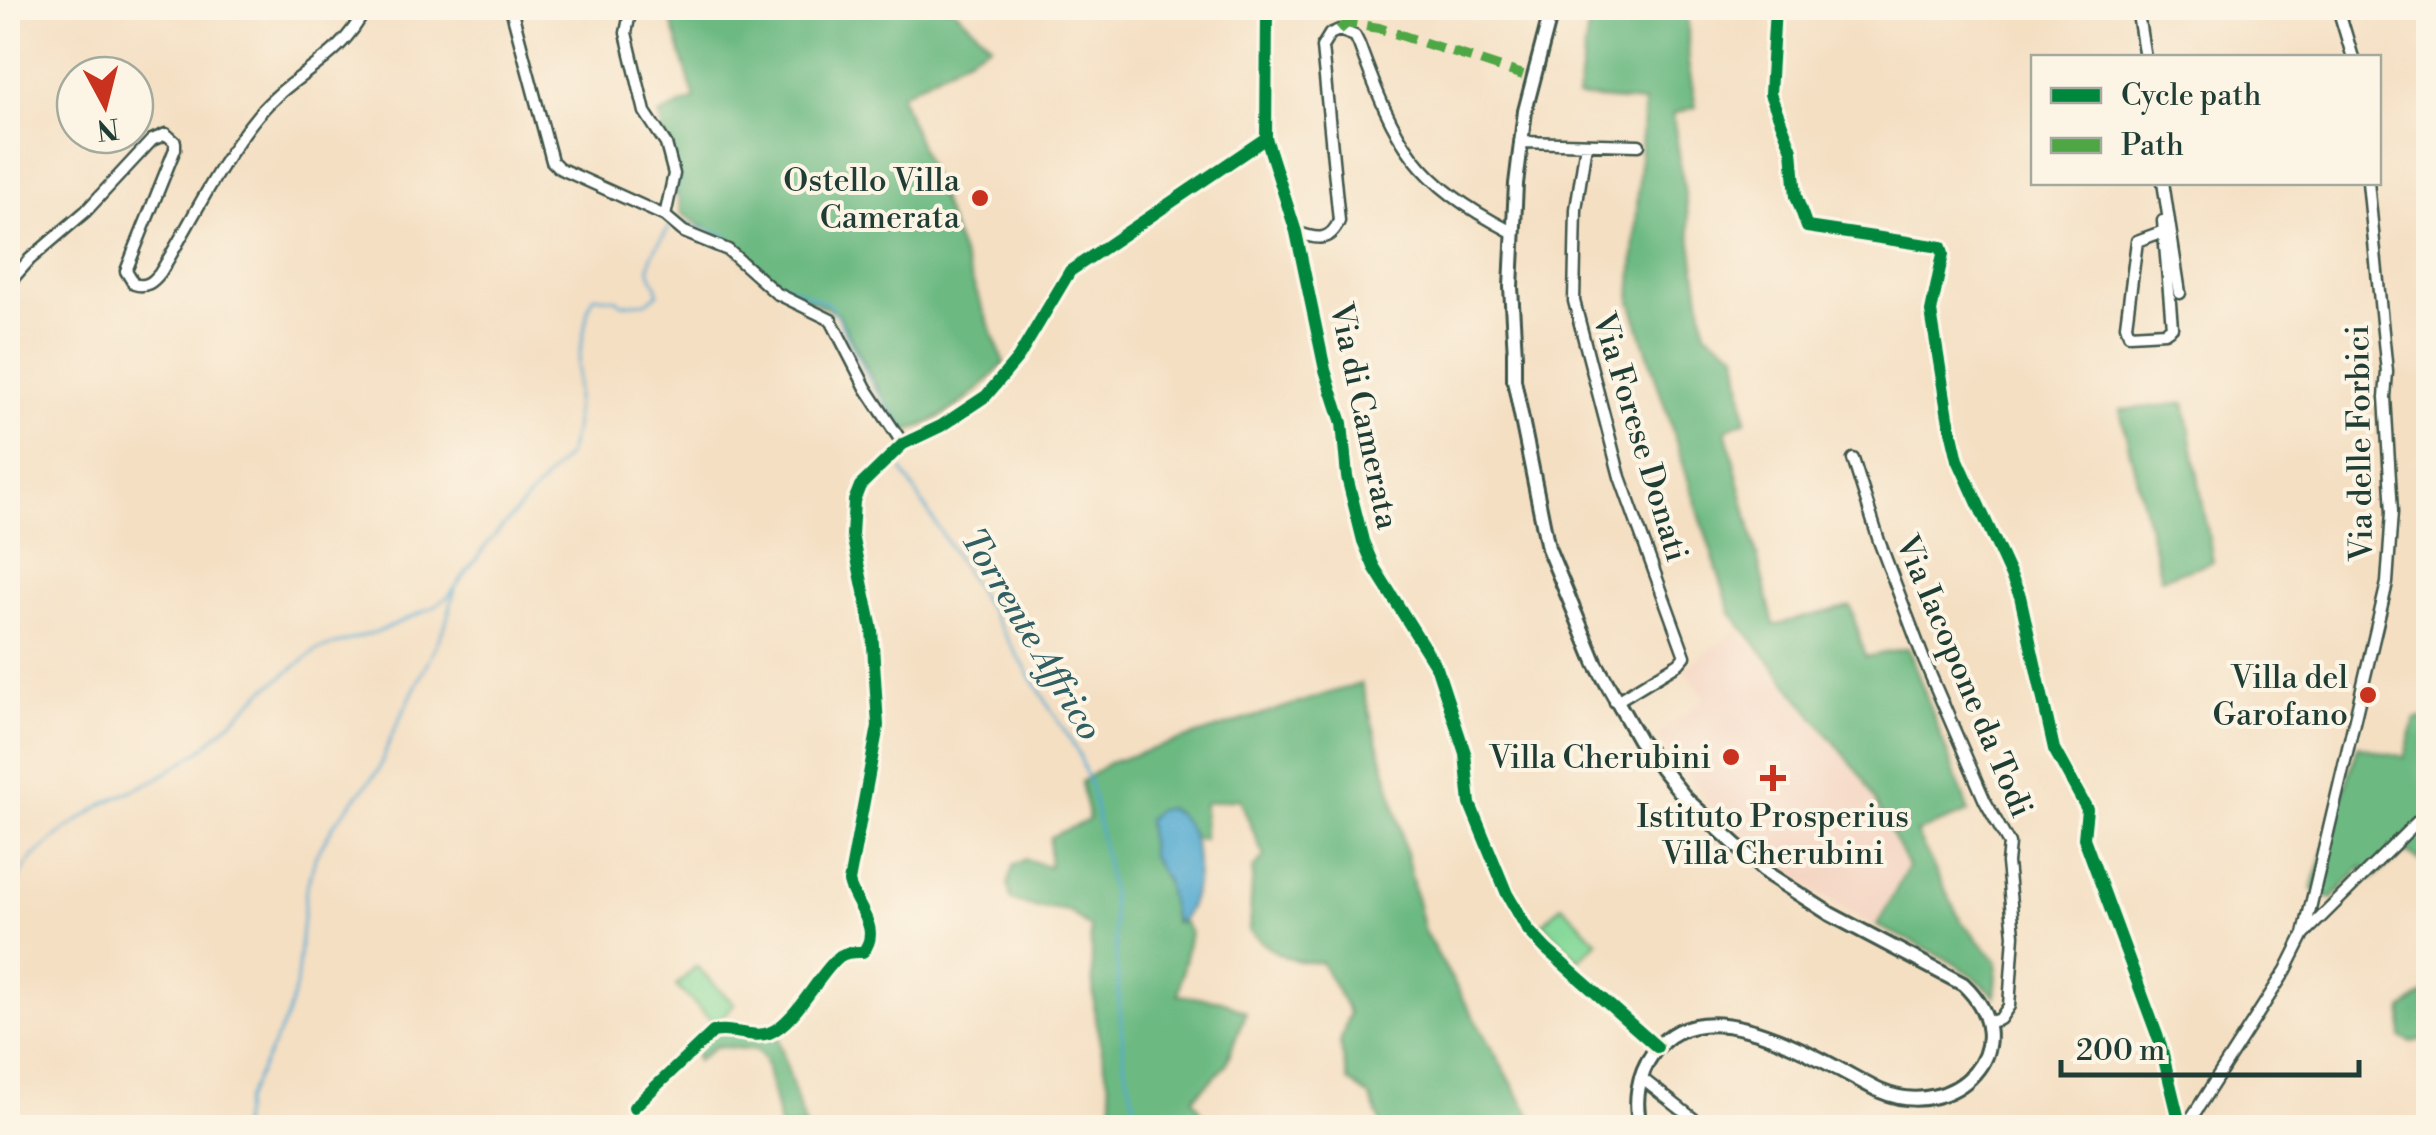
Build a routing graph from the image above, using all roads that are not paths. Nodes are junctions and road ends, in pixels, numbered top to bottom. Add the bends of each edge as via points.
1 (366, 8) edge
2 (510, 8) edge
3 (631, 8) edge
4 (1267, 8) edge
5 (1552, 8) edge
6 (1775, 8) edge
7 (2137, 8) edge
8 (2338, 8) edge
9 (2145, 55) edge
10 (2352, 55) edge
11 (1266, 138) junction
12 (1520, 142) junction
13 (1586, 144) junction
14 (1639, 146) dead end
15 (2163, 185) edge
16 (2368, 185) edge
17 (1513, 214) junction
18 (665, 216) junction
19 (1484, 217) junction
20 (2166, 225) junction
21 (1296, 232) junction
22 (1512, 232) junction
23 (8, 284) edge
24 (2180, 293) dead end
25 (903, 444) junction
26 (1853, 459) dead end
27 (1615, 702) junction
28 (2428, 811) edge
29 (2304, 934) junction
30 (1987, 1023) junction
31 (1657, 1047) junction
32 (1640, 1077) junction
33 (634, 1107) dead end
34 (1641, 1128) edge
35 (1705, 1128) edge
36 (2183, 1128) edge

1 - 23 street via 341,47 258,114 151,282 134,284 126,272 176,150 166,134 152,140
2 - 18 street via 552,161
3 - 18 street via 626,33 645,112 666,144 674,174
4 - 11 street, Via di Camerata
5 - 12 main road
6 - 36 street via 1770,94 1792,150 1796,196 1808,227 1942,247 1932,312 1958,460 2020,596 2054,750 2087,808 2084,838 2160,1043
7 - 9 street
8 - 10 street
11 - 21 street, Via di Camerata
11 - 25 street via 1070,271 986,396
12 - 13 street
12 - 17 main road
13 - 14 street
13 - 27 street, Via Forese Donati via 1576,208 1574,301 1620,477 1685,656
15 - 20 street
16 - 29 street, Via delle Forbici via 2387,372 2391,541 2387,583
17 - 19 street
17 - 22 main road
18 - 25 street via 684,232 728,250 776,293 831,320
19 - 21 street via 1420,167 1388,122 1360,44 1339,30 1322,47 1339,222 1324,238
19 - 22 street
20 - 20 street via 2137,241 2129,334 2172,327
20 - 24 street
21 - 31 street, Via di Camerata via 1363,541 1438,668 1464,753 1470,804 1506,894 1537,940
22 - 27 main road via 1514,351 1526,449 1548,548
25 - 33 street via 860,486 852,517 879,704 849,882 865,912 869,945 838,957 776,1030 713,1032
26 - 30 street, Via Iacopone da Todi via 1924,660 1984,801 2010,844 2009,1006
27 - 30 main road via 1656,764 1726,839 1802,898 1963,984
28 - 29 street
29 - 36 street
30 - 31 main road via 1988,1050 1967,1081 1916,1101 1880,1092 1735,1024 1691,1027
31 - 32 main road
32 - 34 main road
32 - 35 street

